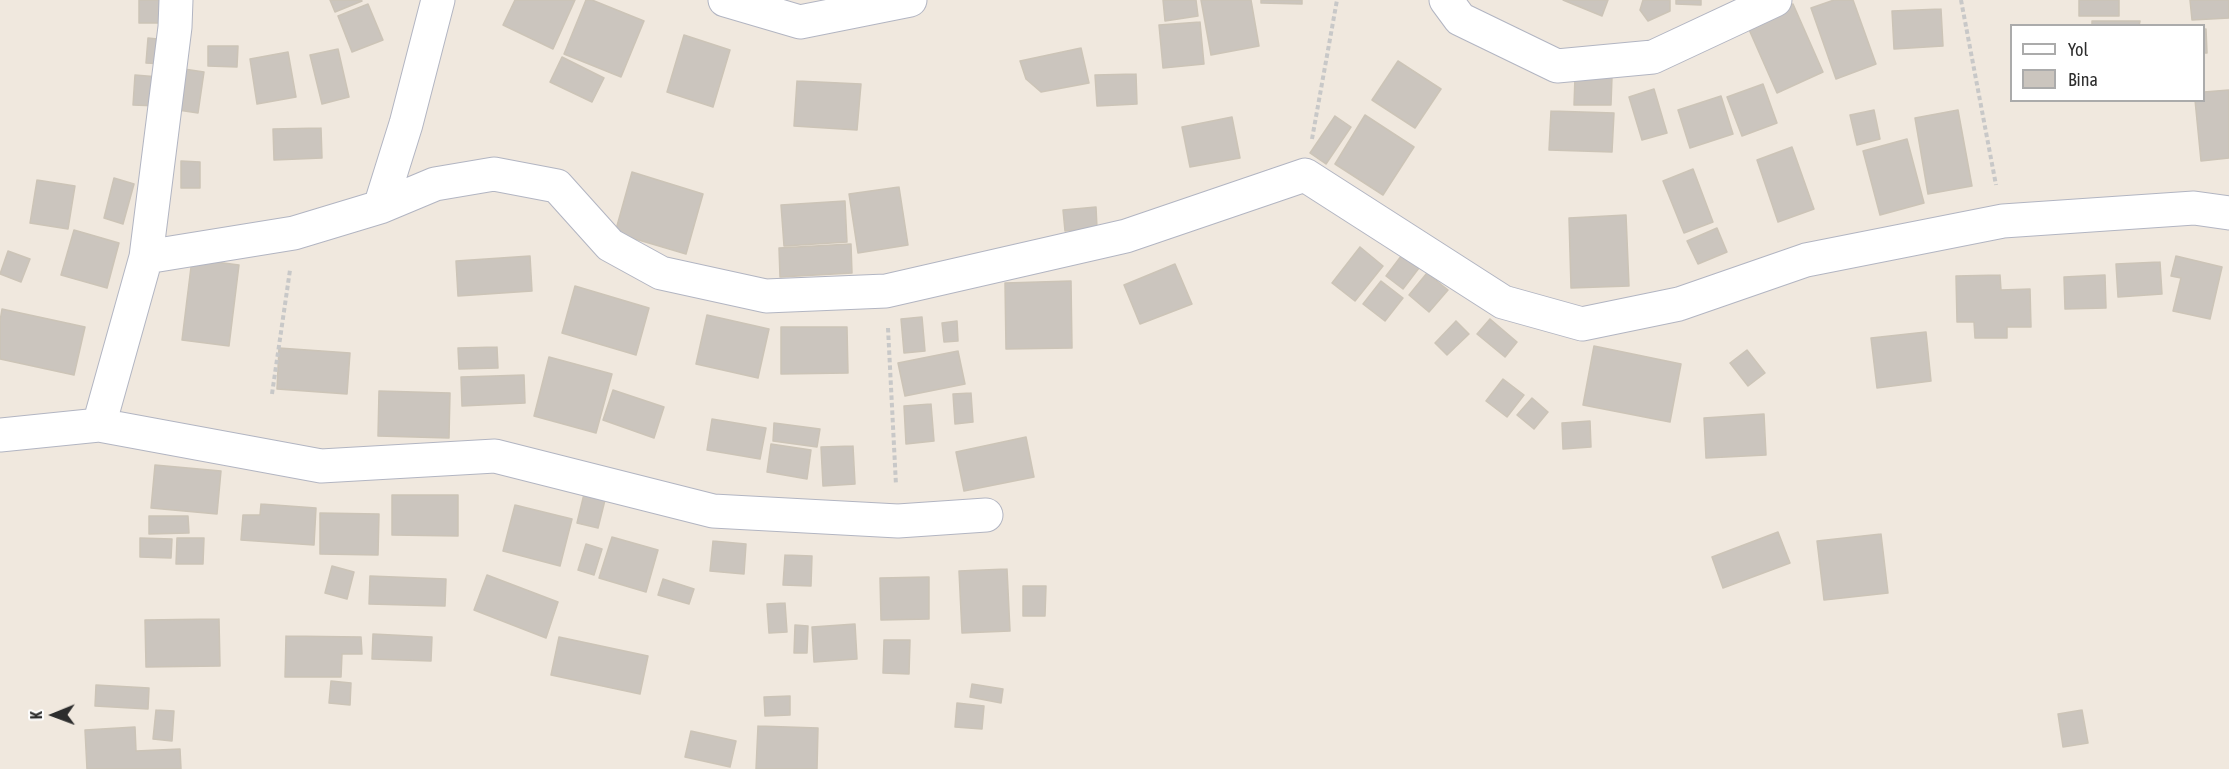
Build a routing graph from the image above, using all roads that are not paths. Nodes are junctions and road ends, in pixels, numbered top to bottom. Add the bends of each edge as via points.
1 (176, 0) edge
2 (438, 0) edge
3 (725, 0) edge
4 (910, 0) edge
5 (1446, 0) edge
6 (1775, 0) edge
7 (380, 207) junction
8 (2229, 213) edge
9 (146, 257) junction
10 (99, 424) junction
11 (0, 435) edge
12 (986, 515) dead end

1 - 9 street
2 - 7 street
3 - 4 street via 800,22
5 - 6 street via 1460,19 1557,66 1653,57
7 - 8 street via 435,184 494,174 557,186 610,245 662,273 766,296 886,291 1126,236 1305,175 1503,302 1582,324 1679,304 1806,260 2003,221 2193,208
7 - 9 street via 294,234
9 - 10 street
10 - 11 street
10 - 12 street via 321,466 495,456 713,511 898,521

